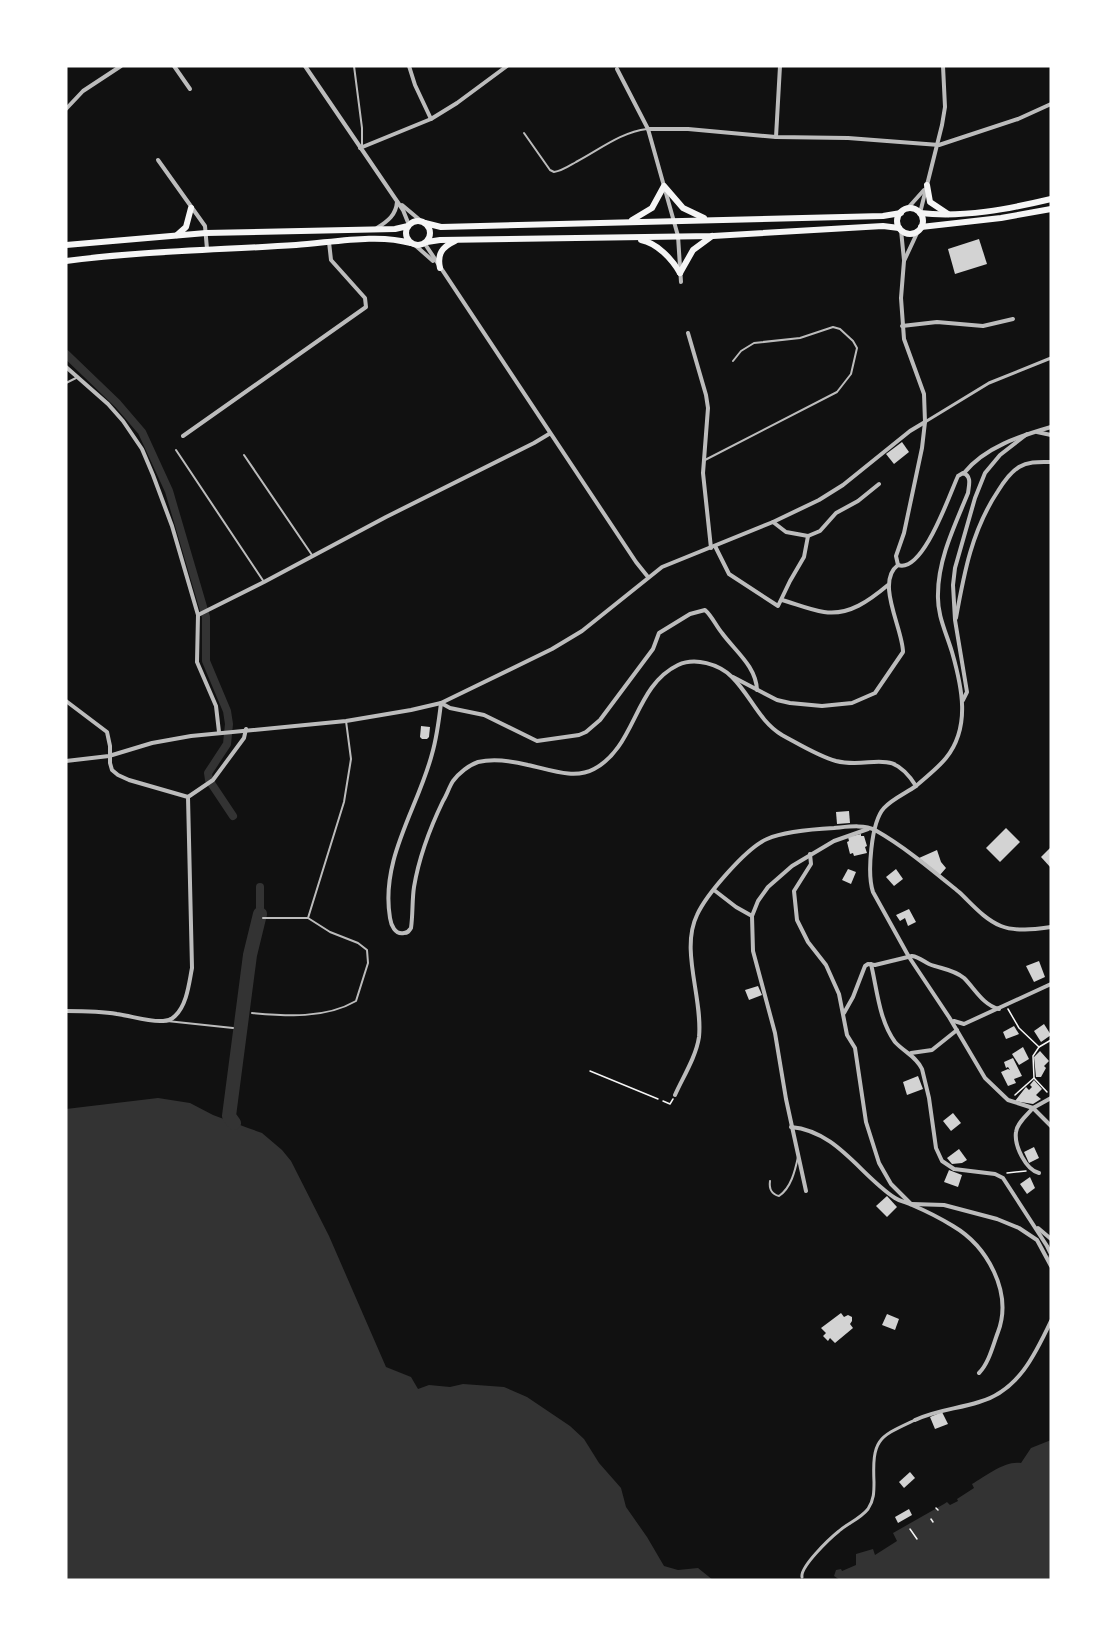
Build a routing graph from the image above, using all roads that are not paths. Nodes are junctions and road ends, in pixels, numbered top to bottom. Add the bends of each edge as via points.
1 (121, 66) edge
2 (174, 66) edge
3 (305, 66) edge
4 (354, 66) edge
5 (410, 66) edge
6 (507, 66) edge
7 (780, 66) edge
8 (943, 66) edge
9 (618, 69) dead end
10 (190, 89) dead end
11 (1051, 104) edge
12 (66, 109) edge
13 (431, 119) junction
14 (648, 129) junction
15 (524, 133) dead end
16 (776, 137) junction
17 (939, 145) junction
18 (361, 147) junction
19 (158, 160) dead end
20 (927, 184) junction
21 (664, 186) junction
22 (1051, 199) edge
23 (397, 201) junction
24 (191, 208) junction
25 (907, 209) junction
26 (1051, 209) edge
27 (901, 213) junction
28 (920, 213) junction
29 (948, 214) junction
30 (710, 220) junction
31 (674, 221) junction
32 (423, 222) junction
33 (628, 222) junction
34 (409, 226) junction
35 (375, 229) junction
36 (900, 229) junction
37 (920, 229) junction
38 (206, 233) junction
39 (176, 235) junction
40 (678, 236) junction
41 (713, 236) junction
42 (629, 237) junction
43 (459, 239) junction
44 (329, 242) junction
45 (426, 243) junction
46 (413, 244) junction
47 (66, 245) edge
48 (207, 249) junction
49 (66, 261) edge
50 (904, 261) junction
51 (440, 268) junction
52 (680, 273) junction
53 (681, 282) dead end
54 (1013, 319) dead end
55 (902, 326) junction
56 (688, 333) dead end
57 (1051, 358) edge
58 (733, 361) dead end
59 (66, 368) edge
60 (76, 378) junction
61 (66, 383) edge
62 (925, 422) junction
63 (1051, 427) edge
64 (1034, 432) junction
65 (549, 434) junction
66 (1027, 434) junction
67 (1051, 435) edge
68 (183, 436) dead end
69 (176, 450) dead end
70 (244, 455) dead end
71 (705, 460) junction
72 (1051, 462) edge
73 (964, 473) junction
74 (879, 484) dead end
75 (773, 522) junction
76 (808, 536) junction
77 (713, 547) junction
78 (312, 555) junction
79 (898, 565) junction
80 (648, 577) junction
81 (264, 582) junction
82 (888, 585) junction
83 (782, 600) junction
84 (200, 614) junction
85 (955, 624) junction
86 (732, 676) junction
87 (757, 690) junction
88 (66, 701) edge
89 (963, 701) junction
90 (441, 704) junction
91 (346, 721) junction
92 (246, 729) junction
93 (219, 732) junction
94 (109, 756) junction
95 (66, 761) edge
96 (916, 786) junction
97 (188, 796) junction
98 (873, 829) junction
99 (810, 854) junction
100 (714, 890) junction
101 (752, 916) junction
102 (263, 918) dead end
103 (308, 918) junction
104 (1051, 927) edge
105 (909, 957) junction
106 (871, 964) junction
107 (1051, 984) edge
108 (999, 1009) junction
109 (66, 1011) edge
110 (252, 1013) dead end
111 (844, 1014) junction
112 (949, 1017) junction
113 (166, 1021) junction
114 (233, 1028) dead end
115 (957, 1030) junction
116 (904, 1051) junction
117 (675, 1095) road end
118 (1051, 1098) edge
119 (1033, 1108) junction
120 (1051, 1126) edge
121 (791, 1127) junction
122 (798, 1157) junction
123 (1039, 1173) dead end
124 (770, 1181) dead end
125 (806, 1191) dead end
126 (911, 1204) junction
127 (1035, 1226) junction
128 (1051, 1239) edge
129 (1051, 1264) edge
130 (1051, 1321) edge
131 (979, 1373) dead end
132 (915, 1420) joint
133 (802, 1577) dead end

1 - 12 street via 83,91
2 - 10 street
3 - 18 street
4 - 18 lane
5 - 13 street
6 - 13 street
7 - 16 street
8 - 17 street via 945,107
9 - 14 street
11 - 17 street
13 - 18 street
14 - 15 lane via 619,138 554,172
14 - 16 street
14 - 21 street
16 - 17 street
17 - 20 street
18 - 23 street
19 - 24 street
20 - 25 street
20 - 28 street
20 - 29 main road via 930,202
21 - 30 main road via 683,208
21 - 31 street
21 - 33 main road via 652,208
22 - 29 main road
23 - 32 street
23 - 34 street
23 - 35 street via 391,218
24 - 38 street
24 - 39 main road via 186,226
25 - 27 main road
25 - 28 main road
26 - 37 main road
27 - 30 main road
27 - 36 main road via 897,221
28 - 29 main road
28 - 37 main road
30 - 31 main road
31 - 33 main road
31 - 40 street
32 - 33 main road via 441,227
32 - 34 main road
32 - 45 main road via 430,231
34 - 35 main road
34 - 46 main road via 406,235
35 - 38 main road
36 - 37 main road via 910,234
36 - 41 main road via 883,226
36 - 50 street
37 - 50 street
38 - 39 main road
38 - 48 street
39 - 47 main road
40 - 41 main road
40 - 42 main road
40 - 52 street
41 - 52 main road via 693,250
42 - 43 main road
42 - 52 main road via 656,246
43 - 45 main road
43 - 51 main road via 441,251
44 - 46 main road via 398,239
44 - 48 main road
44 - 68 street via 331,260 365,298 366,306
45 - 46 main road
45 - 51 street
46 - 51 street
48 - 49 main road
50 - 55 street
51 - 65 street
52 - 53 street
54 - 55 street via 983,326 937,322
55 - 62 street via 924,394
56 - 71 street via 708,408
57 - 62 street via 989,383
58 - 71 lane via 754,343 800,338 832,327 840,329 856,348 851,374 837,392
59 - 60 street
60 - 61 lane
60 - 84 street via 108,404 142,449
62 - 75 street via 843,485
62 - 79 street via 896,556
63 - 64 street
64 - 66 street
64 - 67 street
65 - 78 street
65 - 80 street
66 - 73 street via 996,447
66 - 85 street via 985,473 975,498 955,568
69 - 81 lane
70 - 78 lane
71 - 77 street via 703,473
72 - 85 street via 1020,466 989,504 968,555
73 - 79 street via 958,476 923,551 907,565
73 - 89 street via 970,481 968,493 939,569 938,596 941,622
74 - 76 street via 836,513 820,531
75 - 76 street via 786,532
75 - 77 street
76 - 83 street via 804,557
77 - 80 street via 675,560
77 - 83 street via 733,578 776,606
78 - 81 street
79 - 82 street via 891,572
80 - 90 street via 600,618 562,643
81 - 84 street
82 - 83 street via 852,609 825,613
82 - 87 street via 903,652 875,693 852,703 822,706 784,701
84 - 93 street via 197,662 216,706
85 - 89 street via 967,693
86 - 87 street
86 - 90 street via 703,662 685,662 669,670 647,692 615,750 588,772 569,774 492,760 463,770 453,781 420,856 411,928 403,934 394,928 390,914 393,866 432,754
86 - 96 street via 763,720 782,735 833,760 892,763
87 - 90 street via 747,664 705,610 664,628 600,720 579,735 537,741 484,715
88 - 94 street via 107,732
89 - 96 street via 956,744
90 - 91 street
91 - 92 street
91 - 103 lane via 351,759 344,802
92 - 93 street
92 - 97 street via 244,738 213,780
93 - 94 street via 152,743
94 - 95 street
94 - 97 street via 112,770 118,775
96 - 98 street via 884,808
97 - 113 street via 192,968 176,1015
98 - 99 street via 834,841
98 - 100 street via 830,828 768,838 747,854
98 - 104 street via 901,845 995,923 1015,929
98 - 105 street via 872,888
99 - 101 street via 774,880
99 - 111 street via 811,864 794,889 795,909 804,937 833,977
100 - 101 street
100 - 117 street via 700,909 692,930 690,947 699,1037
101 - 121 street via 753,951 775,1033
102 - 103 lane
103 - 110 lane via 367,950 368,963 356,1001 326,1013
105 - 106 street
105 - 108 street via 953,971 987,1003
105 - 112 street
106 - 111 street via 865,966
106 - 116 street via 886,1026
107 - 108 street
108 - 112 street via 964,1024
109 - 113 street
111 - 126 street via 855,1048 866,1122 875,1153 887,1178
112 - 115 street
113 - 114 lane
115 - 116 street via 929,1051
115 - 119 street via 987,1081 1005,1098
116 - 127 street via 922,1069 936,1148 942,1161 954,1169 1001,1176
118 - 119 street
119 - 120 street
119 - 123 street via 1015,1133 1020,1152 1031,1169
121 - 122 street
121 - 126 street via 826,1137 895,1198
122 - 124 lane via 783,1194 773,1194
122 - 125 street
126 - 129 street via 941,1204 1019,1228 1037,1240
126 - 131 street via 972,1240 999,1282 1001,1323 987,1364
127 - 128 street
127 - 129 street via 1050,1250
130 - 132 street via 1029,1365 1006,1389 981,1402
132 - 133 street via 895,1428 879,1442 870,1506 834,1535 803,1569

